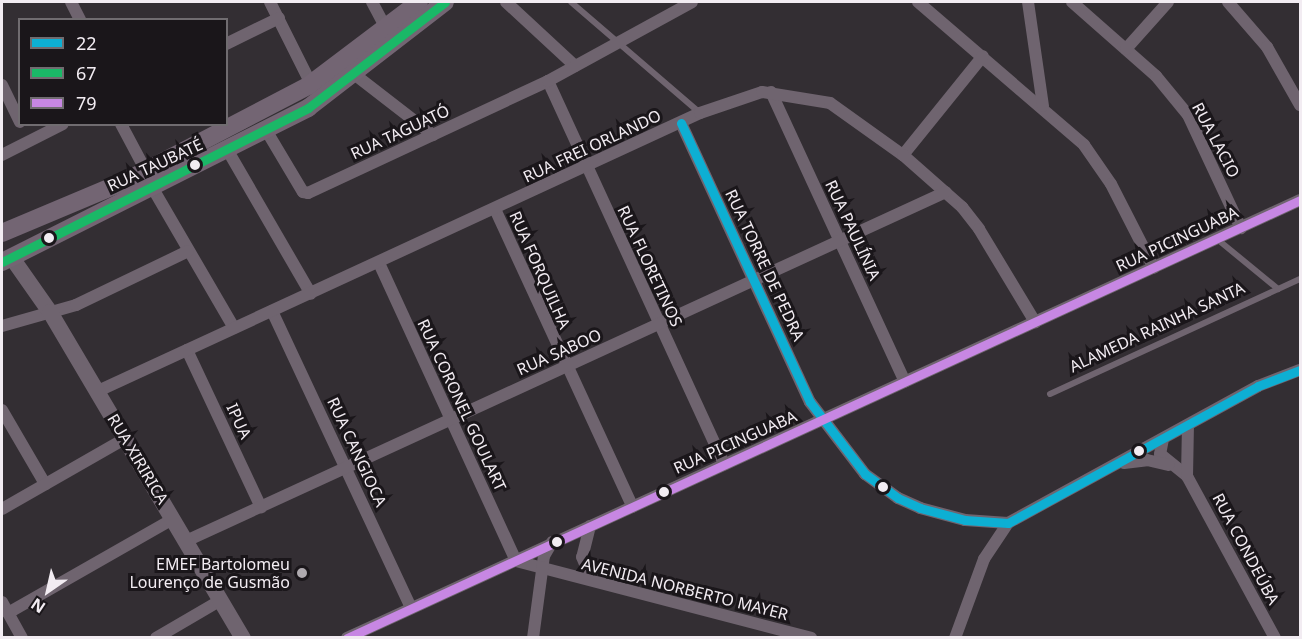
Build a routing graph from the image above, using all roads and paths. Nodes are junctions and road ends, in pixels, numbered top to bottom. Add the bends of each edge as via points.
1 (71, 2) edge
2 (270, 2) edge
3 (372, 2) edge
4 (419, 2) edge
5 (445, 2) edge
6 (506, 2) edge
7 (571, 2) edge
8 (692, 2) edge
9 (918, 2) edge
10 (1028, 2) edge
11 (1072, 2) edge
12 (1168, 2) edge
13 (1228, 2) edge
14 (79, 18) edge
15 (279, 18) junction
16 (386, 28) junction
17 (617, 41) junction
18 (228, 43) edge
19 (1126, 50) junction
20 (983, 56) junction
21 (575, 66) junction
22 (354, 75) junction
23 (548, 81) junction
24 (311, 84) junction
25 (2, 85) edge
26 (771, 92) junction
27 (1300, 105) edge
28 (1043, 106) junction
29 (700, 113) junction
30 (18, 119) edge
31 (681, 123) junction
32 (21, 126) edge
33 (59, 126) edge
34 (122, 126) edge
35 (266, 130) junction
36 (433, 135) junction
37 (29, 142) junction
38 (228, 151) junction
39 (2, 155) edge
40 (903, 155) junction
41 (585, 168) junction
42 (149, 179) junction
43 (946, 192) junction
44 (90, 195) junction
45 (1300, 200) edge
46 (495, 209) junction
47 (95, 215) junction
48 (1241, 228) junction
49 (2, 233) edge
50 (1216, 239) junction
51 (840, 242) junction
52 (188, 251) junction
53 (9, 256) edge
54 (379, 263) junction
55 (1154, 268) junction
56 (1300, 279) edge
57 (754, 281) junction
58 (1278, 289) junction
59 (311, 294) junction
60 (272, 311) junction
61 (50, 312) junction
62 (1035, 322) junction
63 (659, 325) junction
64 (2, 326) edge
65 (234, 328) junction
66 (187, 350) junction
67 (567, 367) junction
68 (1300, 370) edge
69 (904, 382) junction
70 (98, 391) junction
71 (1050, 394) dead end
72 (2, 410) edge
73 (451, 420) junction
74 (822, 420) junction
75 (1188, 425) junction
76 (126, 438) junction
77 (1163, 439) junction
78 (724, 464) junction
79 (1114, 465) junction
80 (346, 468) junction
81 (1184, 473) junction
82 (45, 484) junction
83 (261, 507) junction
84 (633, 507) junction
85 (2, 509) edge
86 (173, 519) junction
87 (1008, 523) junction
88 (590, 526) junction
89 (186, 541) junction
90 (552, 542) junction
91 (516, 561) junction
92 (543, 569) junction
93 (607, 586) junction
94 (221, 600) junction
95 (5, 607) edge
96 (411, 608) junction
97 (770, 633) edge
98 (22, 638) edge
99 (156, 638) edge
100 (243, 638) edge
101 (347, 638) edge
102 (532, 638) edge
103 (811, 638) edge
104 (955, 638) edge
105 (1275, 638) edge

1 - 14 street
2 - 15 street
3 - 16 street
4 - 16 main road, RUA TAUBATÉ
5 - 22 main road, RUA TAUBATÉ
6 - 21 street
7 - 17 lane
8 - 17 street, RUA TAGUATÓ
9 - 20 street
10 - 28 street
11 - 19 street, RUA LACIO
12 - 19 street
13 - 27 street via 1267,47
15 - 18 street
15 - 24 street
16 - 24 main road, RUA TAUBATÉ
17 - 21 street, RUA TAGUATÓ
17 - 29 lane
19 - 48 street, RUA LACIO via 1156,76 1188,115
20 - 28 street
20 - 40 street
21 - 23 street, RUA TAGUATÓ
22 - 35 main road, RUA TAUBATÉ via 308,108
22 - 36 street
23 - 36 street, RUA TAGUATÓ
23 - 41 street, RUA FLORETINOS
24 - 42 main road, RUA TAUBATÉ
25 - 30 street
26 - 29 street, RUA FREI ORLANDO via 750,94
26 - 40 street, RUA FREI ORLANDO via 830,103
26 - 51 street, RUA PAULÍNIA
28 - 55 street via 1099,163
29 - 31 street, RUA FREI ORLANDO
31 - 41 street, RUA FREI ORLANDO
31 - 57 street, RUA TORRE DE PEDRA
32 - 37 street
33 - 37 street
34 - 42 street
35 - 36 street, RUA TAGUATÓ via 307,194
35 - 38 main road, RUA TAUBATÉ
37 - 39 street
38 - 42 main road, RUA TAUBATÉ
38 - 59 street
40 - 43 street, RUA FREI ORLANDO
41 - 46 street, RUA FREI ORLANDO
41 - 63 street, RUA FLORETINOS
42 - 44 main road, RUA TAUBATÉ
42 - 47 main road, RUA TAUBATÉ
42 - 52 street
43 - 51 street, RUA SABOO
43 - 62 street, RUA FREI ORLANDO via 995,249
44 - 47 main road via 103,198 103,207
44 - 49 main road, RUA TAUBATÉ
45 - 48 street, RUA PICINGUABA
46 - 54 street, RUA FREI ORLANDO
46 - 67 street, RUA FORQUILHA
47 - 53 main road, RUA TAUBATÉ
48 - 50 street, RUA PICINGUABA
50 - 55 street, RUA PICINGUABA
50 - 58 lane, ALAMEDA RAINHA SANTA
51 - 57 street, RUA SABOO
51 - 69 street, RUA PAULÍNIA
52 - 61 street via 76,305
52 - 65 street
53 - 61 street, RUA XIRIRICA
54 - 59 street, RUA FREI ORLANDO
54 - 73 street, RUA CORONEL GOULART
55 - 62 street, RUA PICINGUABA
56 - 58 lane, ALAMEDA RAINHA SANTA
57 - 63 street, RUA SABOO
57 - 74 street, RUA TORRE DE PEDRA
58 - 71 lane, ALAMEDA RAINHA SANTA
59 - 60 street, RUA FREI ORLANDO
60 - 65 street, RUA FREI ORLANDO
60 - 80 street, RUA CANGIOCA
61 - 64 street
61 - 70 street, RUA XIRIRICA
62 - 69 street, RUA PICINGUABA
63 - 67 street, RUA SABOO
63 - 78 street, RUA FLORETINOS
65 - 66 street, RUA FREI ORLANDO
66 - 70 street, RUA FREI ORLANDO
66 - 83 street, IPUA
67 - 73 street, RUA SABOO
67 - 84 street, RUA FORQUILHA
68 - 75 street via 1277,377
69 - 74 street, RUA PICINGUABA
70 - 76 street, RUA XIRIRICA
72 - 82 street
73 - 80 street, RUA SABOO
73 - 91 street, RUA CORONEL GOULART
74 - 78 street, RUA PICINGUABA
74 - 87 street via 865,474 898,498 947,517
75 - 77 street
75 - 81 street, RUA CONDEÚBA
76 - 82 street
76 - 86 street, RUA XIRIRICA
77 - 79 street
77 - 81 street, RUA CONDEÚBA via 1160,454
78 - 84 street, RUA PICINGUABA
79 - 81 street via 1147,460
79 - 87 street
80 - 83 street, RUA SABOO
80 - 96 street, RUA CANGIOCA
81 - 105 street, RUA CONDEÚBA
82 - 85 street
83 - 89 street, RUA SABOO
84 - 88 street, RUA PICINGUABA
86 - 89 street, RUA XIRIRICA
86 - 95 street
87 - 104 street via 984,559
88 - 90 street, RUA PICINGUABA
88 - 93 street via 583,543 583,563
89 - 94 street, RUA XIRIRICA
90 - 91 street, RUA PICINGUABA
90 - 92 street via 544,556
91 - 92 street, AVENIDA NORBERTO MAYER
91 - 96 street, RUA PICINGUABA
92 - 93 street, AVENIDA NORBERTO MAYER
92 - 102 street
93 - 97 street, AVENIDA NORBERTO MAYER
94 - 99 street
94 - 100 street, RUA XIRIRICA
95 - 98 street
96 - 101 street, RUA PICINGUABA
97 - 103 street, AVENIDA NORBERTO MAYER

